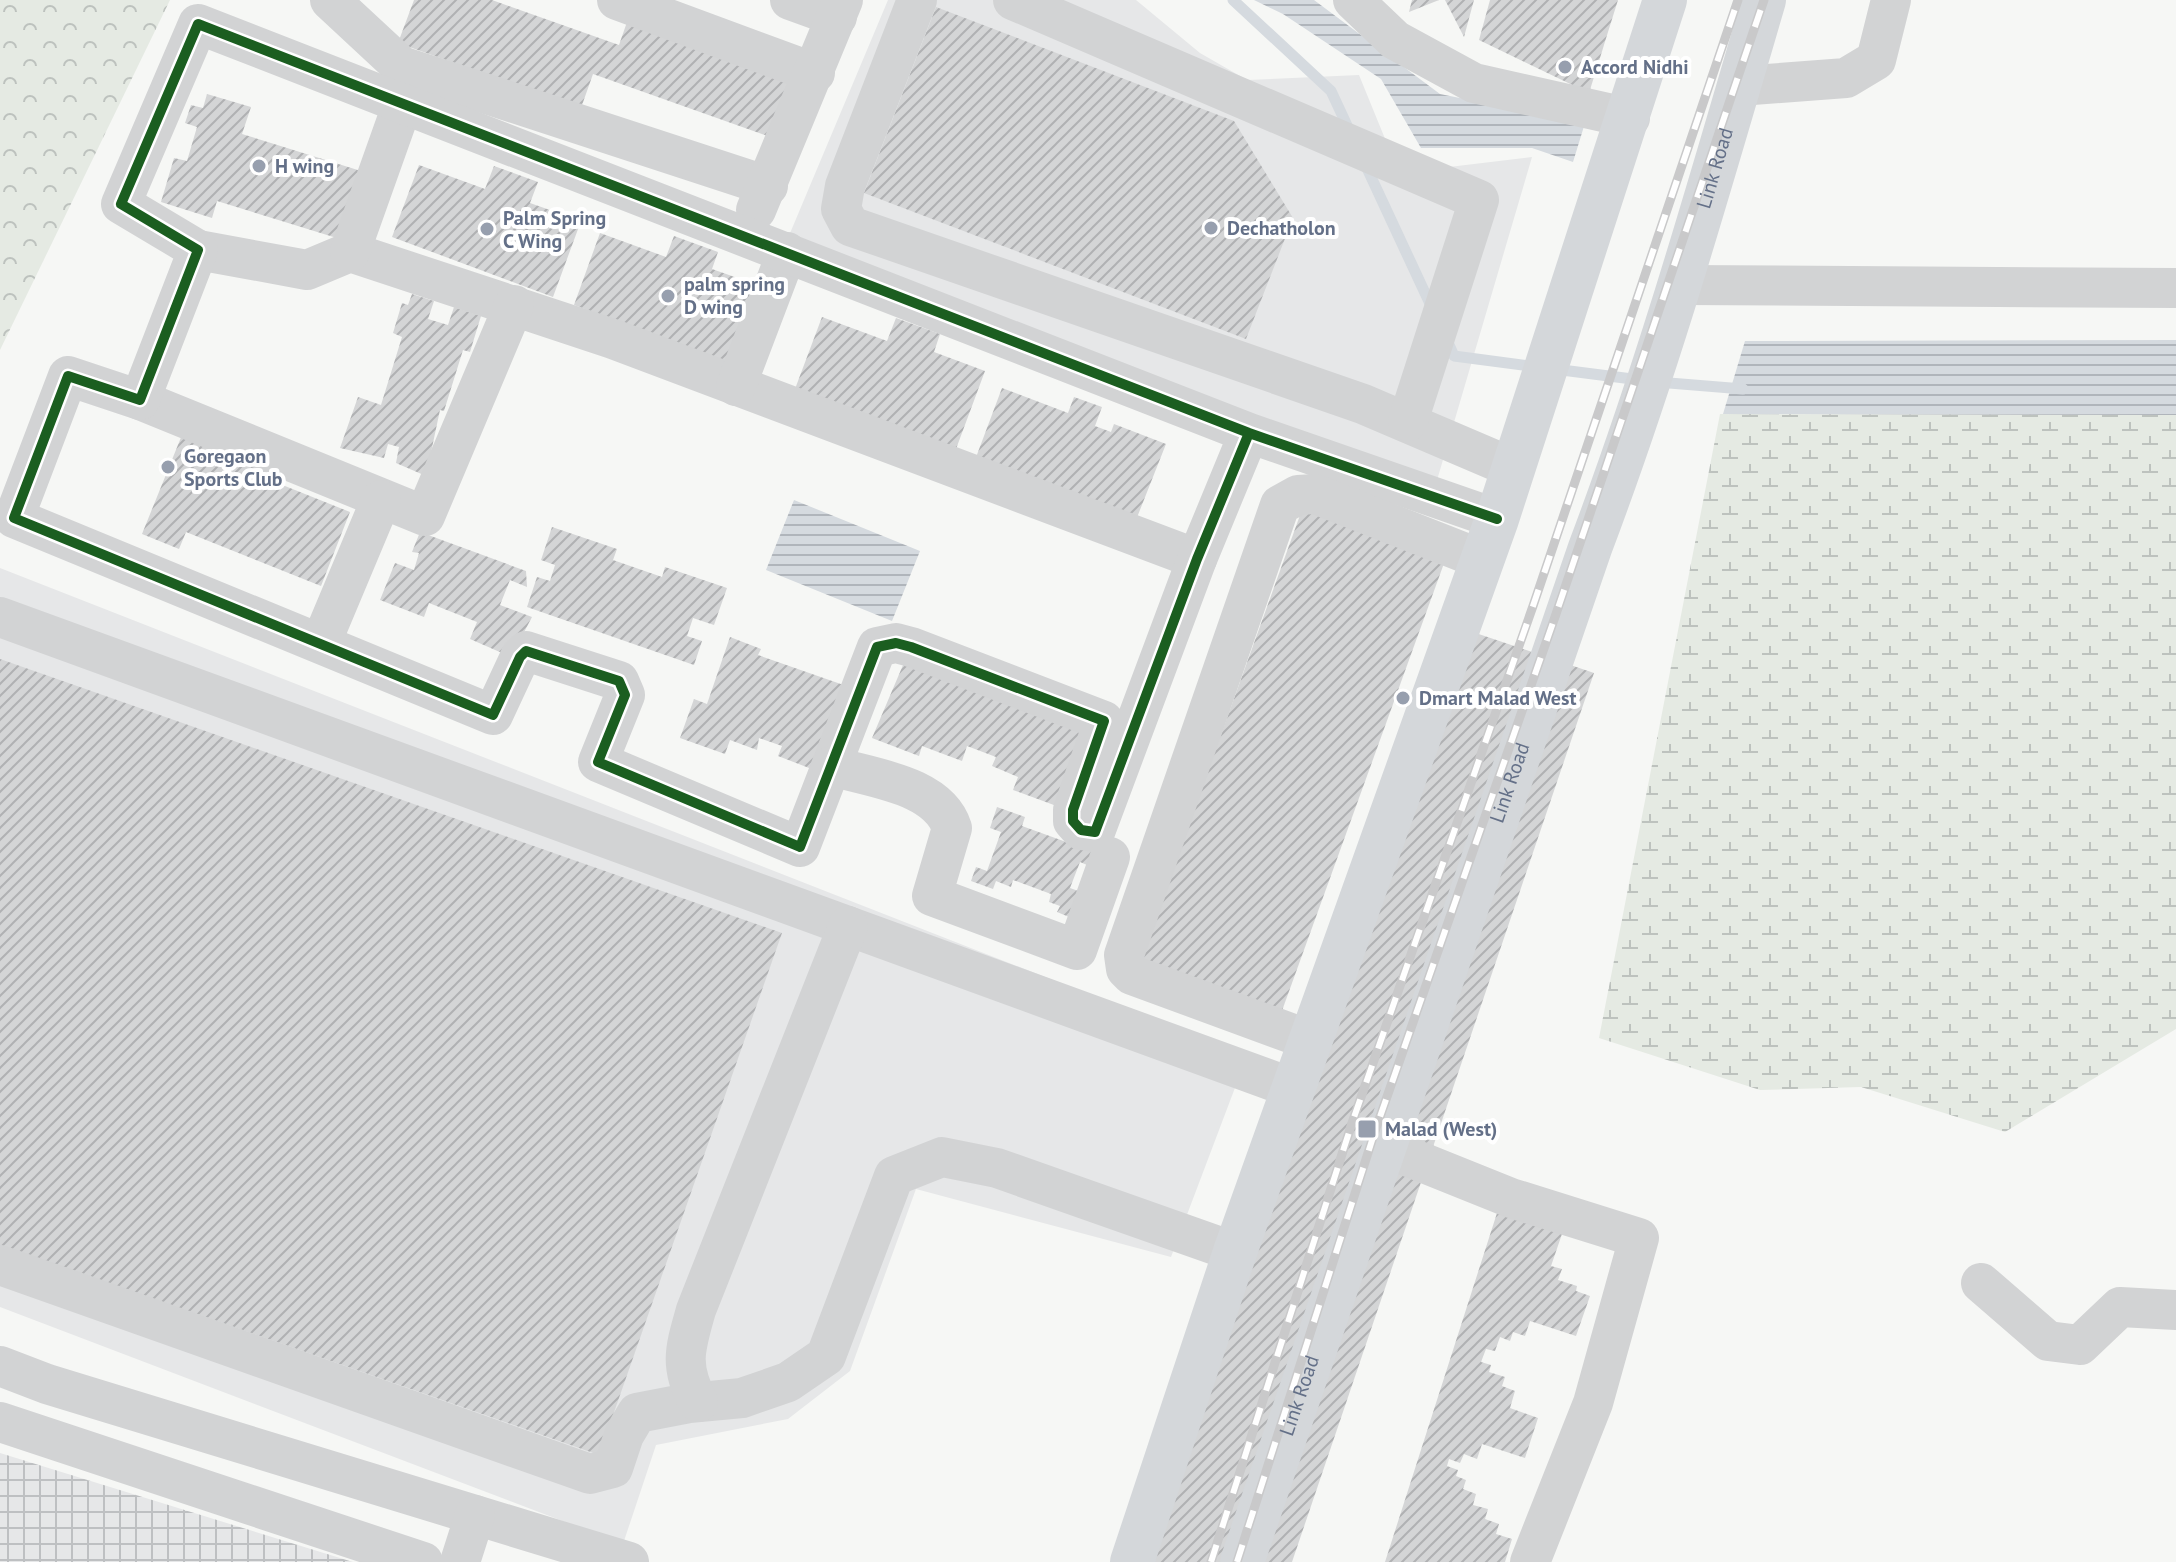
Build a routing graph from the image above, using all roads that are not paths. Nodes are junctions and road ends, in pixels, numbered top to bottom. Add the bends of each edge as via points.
1 (330, 0) edge
2 (617, 0) edge
3 (790, 0) edge
4 (917, 0) edge
5 (1013, 0) edge
6 (1353, 0) edge
7 (1665, 0) edge
8 (1764, 0) edge
9 (1891, 0) edge
10 (840, 8) edge
11 (815, 73) junction
12 (1739, 86) junction
13 (403, 103) junction
14 (1630, 118) junction
15 (768, 186) junction
16 (744, 235) junction
17 (198, 250) junction
18 (350, 252) junction
19 (787, 252) junction
20 (1682, 285) junction
21 (2176, 288) edge
22 (514, 305) junction
23 (736, 386) junction
24 (140, 400) junction
25 (1408, 421) junction
26 (1249, 433) junction
27 (1517, 457) junction
28 (381, 500) junction
29 (1497, 519) junction
30 (1197, 559) junction
31 (1483, 560) junction
32 (0, 617) edge
33 (321, 643) junction
34 (832, 766) junction
35 (1110, 857) dead end
36 (848, 926) junction
37 (1312, 1041) junction
38 (1295, 1089) junction
39 (1384, 1147) junction
40 (1235, 1252) junction
41 (0, 1265) edge
42 (1981, 1283) dead end
43 (2176, 1310) edge
44 (0, 1366) edge
45 (47, 1384) junction
46 (698, 1402) junction
47 (12, 1427) edge
48 (475, 1515) junction
49 (423, 1562) edge
50 (460, 1562) edge
51 (629, 1562) edge
52 (1132, 1562) edge
53 (1243, 1562) edge
54 (1530, 1562) edge

1 - 15 street via 401,66
2 - 11 street
3 - 10 street
4 - 25 street via 845,186 841,209 850,226
5 - 25 street via 1479,200
6 - 14 street via 1395,40 1474,83
7 - 14 main road
8 - 12 main road, Link Road
9 - 12 street via 1876,60 1846,78
10 - 11 street
11 - 15 street
12 - 20 main road, Link Road
13 - 16 street
13 - 17 street via 198,24 121,204
13 - 18 street
14 - 27 main road
15 - 16 street
16 - 19 street
17 - 18 street via 307,270
17 - 24 street
18 - 22 street
19 - 23 street
19 - 26 street
20 - 21 street
20 - 39 main road, Link Road
22 - 23 street
22 - 28 street via 425,516
23 - 30 street
24 - 28 street
24 - 33 street via 68,376 14,518
25 - 27 street
26 - 29 street
26 - 30 street
27 - 29 main road
28 - 33 street
29 - 31 main road
30 - 34 street via 1095,832 1081,830 1073,821 1073,810 1104,721 896,643 877,647
31 - 37 main road
31 - 37 street via 1315,494 1298,495 1280,505 1124,955 1132,975
32 - 36 street
33 - 34 street via 493,715 526,651 619,681 625,695 598,762 800,847
34 - 35 street via 899,785 943,810 952,828 932,896 1077,950
36 - 38 street
36 - 46 street via 696,1310 683,1355 687,1381
37 - 38 main road
38 - 40 main road
39 - 53 main road, Link Road
39 - 54 street via 1511,1198 1639,1238 1593,1403
40 - 46 street via 997,1168 942,1157 894,1176 826,1356 788,1382 742,1398
40 - 52 main road
41 - 46 street via 590,1474 613,1468 637,1413
42 - 43 street via 2048,1341 2080,1345 2120,1307
44 - 45 street
45 - 47 street
45 - 48 street
47 - 49 street
48 - 50 street
48 - 51 street

